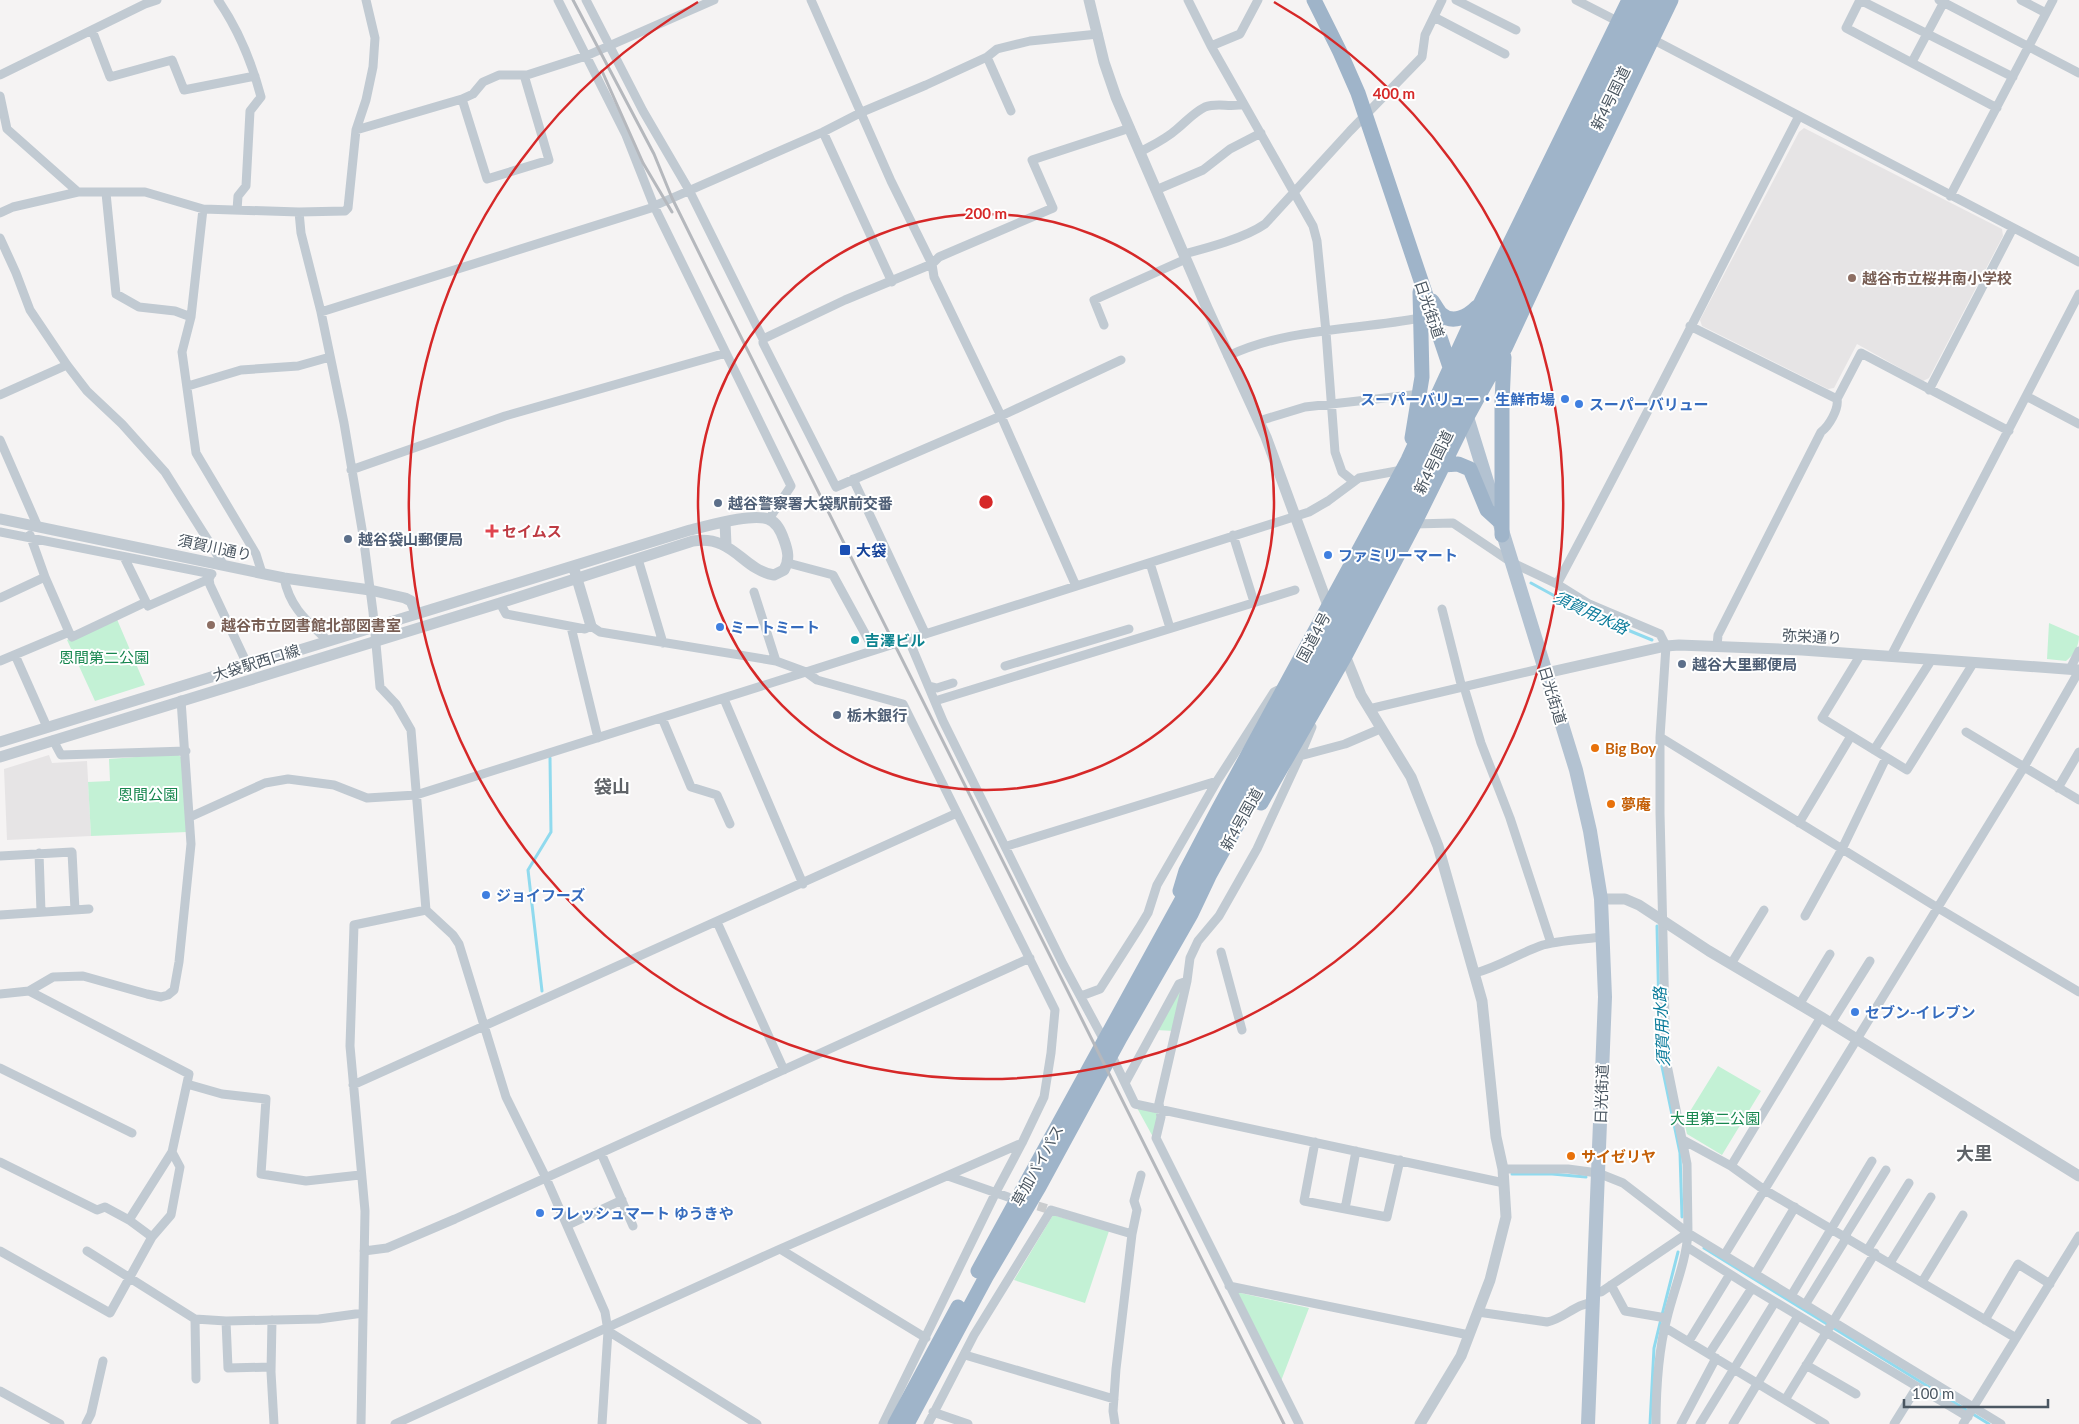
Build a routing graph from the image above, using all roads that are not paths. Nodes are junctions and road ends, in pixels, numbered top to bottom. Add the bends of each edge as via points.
1 (157, 0) edge
2 (218, 0) edge
3 (366, 0) edge
4 (558, 0) edge
5 (586, 0) edge
6 (714, 0) edge
7 (811, 0) edge
8 (1089, 0) edge
9 (1188, 0) edge
10 (1258, 0) edge
11 (1314, 0) edge
12 (1442, 0) edge
13 (1456, 0) edge
14 (1576, 0) edge
15 (1629, 0) edge
16 (1644, 0) edge
17 (1656, 0) edge
18 (1671, 0) edge
19 (1860, 0) edge
20 (2021, 0) edge
21 (2053, 0) edge
22 (1942, 1) edge
23 (2046, 13) junction
24 (1434, 17) junction
25 (1619, 22) junction
26 (92, 30) junction
27 (1516, 30) dead end
28 (1098, 34) junction
29 (1927, 34) junction
30 (1652, 40) junction
31 (609, 46) junction
32 (1211, 46) junction
33 (2028, 47) junction
34 (1505, 54) dead end
35 (586, 56) junction
36 (987, 57) junction
37 (1912, 62) junction
38 (1617, 68) junction
39 (2079, 73) edge
40 (0, 75) edge
41 (524, 75) junction
42 (255, 76) junction
43 (2012, 77) junction
44 (0, 96) edge
45 (462, 99) junction
46 (1244, 104) junction
47 (1996, 108) junction
48 (1011, 111) dead end
49 (862, 112) junction
50 (1366, 116) junction
51 (1799, 116) junction
52 (1569, 125) junction
53 (1130, 128) junction
54 (356, 130) junction
55 (823, 132) junction
56 (1261, 133) junction
57 (1602, 142) junction
58 (1140, 152) junction
59 (690, 190) junction
60 (1156, 190) junction
61 (78, 192) junction
62 (1294, 192) junction
63 (106, 193) junction
64 (1950, 196) junction
65 (654, 206) junction
66 (203, 209) junction
67 (237, 210) junction
68 (299, 212) junction
69 (0, 213) edge
70 (2013, 228) junction
71 (0, 238) edge
72 (1513, 239) junction
73 (1547, 256) junction
74 (1185, 257) junction
75 (2079, 262) edge
76 (932, 264) junction
77 (892, 282) junction
78 (1421, 283) junction
79 (2079, 294) edge
80 (1480, 304) junction
81 (321, 312) junction
82 (2075, 312) edge
83 (191, 317) junction
84 (1420, 318) junction
85 (1104, 325) dead end
86 (1690, 326) junction
87 (1326, 332) junction
88 (763, 339) junction
89 (1505, 348) junction
90 (726, 353) junction
91 (1228, 356) junction
92 (330, 357) junction
93 (1117, 362) dead end
94 (67, 365) junction
95 (1451, 369) junction
96 (188, 386) junction
97 (1929, 390) junction
98 (1420, 394) junction
99 (0, 395) edge
100 (2026, 396) junction
101 (1837, 399) junction
102 (1331, 404) junction
103 (1001, 416) junction
104 (1467, 417) junction
105 (1259, 421) junction
106 (2079, 424) edge
107 (2009, 431) junction
108 (0, 440) edge
109 (1405, 465) junction
110 (1443, 465) junction
111 (351, 470) junction
112 (853, 479) junction
113 (1353, 481) junction
114 (1296, 516) junction
115 (0, 519) edge
116 (769, 519) junction
117 (724, 522) junction
118 (1414, 524) junction
119 (35, 526) junction
120 (1500, 528) junction
121 (0, 532) edge
122 (1232, 535) junction
123 (692, 536) junction
124 (30, 538) junction
125 (726, 545) junction
126 (124, 558) junction
127 (638, 559) junction
128 (1150, 562) junction
129 (1511, 562) junction
130 (788, 563) junction
131 (573, 565) junction
132 (215, 570) junction
133 (262, 572) junction
134 (45, 577) junction
135 (284, 578) junction
136 (577, 579) junction
137 (1558, 584) junction
138 (1076, 586) junction
139 (370, 590) junction
140 (1295, 590) dead end
141 (754, 592) dead end
142 (0, 598) edge
143 (146, 602) junction
144 (1254, 602) junction
145 (500, 603) junction
146 (1329, 608) junction
147 (1442, 609) dead end
148 (416, 613) junction
149 (374, 626) junction
150 (591, 626) junction
151 (571, 627) junction
152 (1170, 628) junction
153 (1129, 629) dead end
154 (69, 632) junction
155 (924, 633) junction
156 (908, 638) junction
157 (328, 641) junction
158 (376, 641) junction
159 (663, 643) junction
160 (1666, 646) junction
161 (1717, 646) junction
162 (874, 650) junction
163 (1057, 651) junction
164 (2079, 651) edge
165 (15, 654) junction
166 (1861, 654) junction
167 (1345, 656) junction
168 (1891, 656) junction
169 (1932, 659) junction
170 (0, 661) edge
171 (776, 661) junction
172 (1060, 662) junction
173 (1974, 662) junction
174 (248, 666) junction
175 (1005, 666) dead end
176 (1545, 670) junction
177 (2076, 670) edge
178 (806, 672) junction
179 (952, 683) dead end
180 (929, 686) junction
181 (1286, 686) junction
182 (1463, 688) junction
183 (1321, 697) junction
184 (724, 699) junction
185 (181, 700) junction
186 (934, 701) junction
187 (1369, 709) junction
188 (662, 718) junction
189 (47, 727) junction
190 (1380, 729) junction
191 (1966, 732) dead end
192 (1851, 736) junction
193 (1660, 737) junction
194 (598, 738) junction
195 (1278, 739) junction
196 (53, 740) junction
197 (0, 742) edge
198 (1874, 750) junction
199 (186, 751) junction
200 (2079, 752) edge
201 (0, 756) edge
202 (1300, 756) junction
203 (1886, 758) junction
204 (2024, 767) junction
205 (1217, 781) junction
206 (2058, 788) junction
207 (416, 795) junction
208 (2079, 800) edge
209 (957, 814) junction
210 (190, 817) junction
211 (1799, 822) junction
212 (730, 824) dead end
213 (1007, 846) junction
214 (1842, 849) junction
215 (39, 854) junction
216 (0, 856) edge
217 (802, 884) junction
218 (1601, 899) junction
219 (1178, 905) junction
220 (1938, 908) junction
221 (90, 909) dead end
222 (75, 910) junction
223 (426, 910) junction
224 (1764, 910) dead end
225 (41, 912) junction
226 (1191, 914) junction
227 (0, 915) edge
228 (1805, 916) dead end
229 (1662, 921) junction
230 (717, 922) junction
231 (1604, 937) junction
232 (1551, 943) junction
233 (1220, 952) dead end
234 (1830, 954) dead end
235 (1030, 958) junction
236 (1870, 961) dead end
237 (1731, 964) junction
238 (1475, 973) junction
239 (1187, 981) junction
240 (29, 991) junction
241 (2079, 992) edge
242 (0, 994) edge
243 (1081, 996) junction
244 (1799, 1004) junction
245 (1826, 1020) junction
246 (483, 1026) junction
247 (1242, 1030) dead end
248 (1117, 1031) junction
249 (1856, 1039) junction
250 (0, 1068) edge
251 (784, 1070) junction
252 (1126, 1083) junction
253 (187, 1084) junction
254 (353, 1085) junction
255 (1160, 1109) junction
256 (132, 1133) dead end
257 (1683, 1140) junction
258 (1315, 1142) junction
259 (1022, 1143) junction
260 (1356, 1151) junction
261 (172, 1152) junction
262 (601, 1153) junction
263 (1400, 1160) junction
264 (1872, 1161) dead end
265 (0, 1162) edge
266 (1731, 1166) junction
267 (1503, 1169) junction
268 (1886, 1170) dead end
269 (1598, 1173) junction
270 (360, 1175) junction
271 (1140, 1175) dead end
272 (948, 1176) junction
273 (2079, 1176) edge
274 (546, 1178) junction
275 (1504, 1183) junction
276 (1908, 1183) dead end
277 (1763, 1189) junction
278 (996, 1192) junction
279 (1008, 1197) dead end
280 (1931, 1197) dead end
281 (622, 1200) junction
282 (1795, 1207) junction
283 (1345, 1209) junction
284 (1963, 1215) dead end
285 (130, 1220) junction
286 (568, 1225) junction
287 (633, 1226) dead end
288 (1832, 1228) junction
289 (1688, 1233) junction
290 (1132, 1234) junction
291 (2079, 1236) edge
292 (152, 1237) junction
293 (1846, 1237) junction
294 (1687, 1247) junction
295 (780, 1249) junction
296 (364, 1250) junction
297 (0, 1251) edge
298 (87, 1251) dead end
299 (1871, 1251) junction
300 (1725, 1254) junction
301 (1890, 1263) junction
302 (1730, 1274) junction
303 (1755, 1274) junction
304 (130, 1276) junction
305 (1922, 1282) junction
306 (2050, 1284) junction
307 (1611, 1285) junction
308 (1229, 1286) junction
309 (1752, 1288) junction
310 (1791, 1296) junction
311 (1593, 1297) junction
312 (1775, 1302) junction
313 (1805, 1305) junction
314 (1478, 1312) junction
315 (364, 1313) junction
316 (1798, 1316) junction
317 (195, 1318) junction
318 (272, 1320) junction
319 (1985, 1320) junction
320 (226, 1321) junction
321 (1832, 1321) junction
322 (1665, 1323) junction
323 (607, 1329) junction
324 (1826, 1332) junction
325 (1469, 1335) junction
326 (926, 1338) junction
327 (2016, 1338) junction
328 (1688, 1341) junction
329 (965, 1355) junction
330 (1713, 1356) junction
331 (103, 1361) dead end
332 (1806, 1365) junction
333 (271, 1367) junction
334 (1733, 1369) junction
335 (196, 1379) dead end
336 (1756, 1383) junction
337 (1917, 1387) junction
338 (0, 1390) edge
339 (1856, 1394) dead end
340 (1114, 1399) junction
341 (1785, 1400) junction
342 (1974, 1408) junction
343 (933, 1412) junction
344 (1965, 1421) edge
345 (60, 1424) edge
346 (86, 1424) edge
347 (274, 1424) edge
348 (361, 1424) edge
349 (395, 1424) edge
350 (602, 1424) edge
351 (757, 1424) edge
352 (883, 1424) edge
353 (895, 1424) edge
354 (907, 1424) edge
355 (928, 1424) edge
356 (968, 1424) edge
357 (1115, 1424) edge
358 (1299, 1424) edge
359 (1420, 1424) edge
360 (1588, 1424) edge
361 (1656, 1424) edge
362 (1681, 1424) edge
363 (1700, 1424) edge
364 (1733, 1424) edge
365 (1825, 1424) edge
366 (1894, 1424) edge
367 (2001, 1424) edge

1 - 26 street
2 - 42 street via 230,17
3 - 54 street via 375,38 370,84
4 - 35 street
5 - 31 street
6 - 31 street
7 - 49 street
8 - 28 street
9 - 32 street
10 - 32 street via 1240,34
11 - 50 highway, 日光街道
12 - 24 street
13 - 27 street
14 - 25 street
15 - 25 highway, 国道4号
16 - 38 highway, 新4号国道
17 - 38 highway, 新4号国道
18 - 30 highway
19 - 29 street
19 - 37 street via 1846,28
20 - 23 street
21 - 23 street
22 - 29 street
22 - 33 street
23 - 33 street
24 - 34 street
24 - 50 street via 1425,36 1422,57
25 - 52 highway, 国道4号
26 - 40 street
26 - 42 street via 110,77 172,60 184,90
28 - 36 street via 1030,41 996,49
28 - 53 street via 1104,62
29 - 37 street
29 - 43 street
30 - 51 street
30 - 57 highway
31 - 35 street
31 - 59 street via 642,111
32 - 46 street
33 - 39 street
33 - 43 street
35 - 41 street
35 - 65 street via 626,135
36 - 48 street
36 - 49 street
37 - 47 street
38 - 195 highway, 新4号国道
41 - 45 street via 500,75 483,82 473,94
41 - 45 street via 549,160 487,179
42 - 67 street via 260,97 250,111 246,186 238,196
43 - 47 street
44 - 61 street via 7,129
45 - 54 street
46 - 56 street
46 - 58 street via 1206,107 1194,113 1162,141
47 - 64 street
49 - 55 street
49 - 76 street via 891,181
50 - 62 street
50 - 78 highway, 日光街道
51 - 64 street
51 - 86 street
52 - 57 street
52 - 72 highway, 国道4号
53 - 58 street
53 - 76 street via 1032,160 1053,208 939,257
54 - 68 street via 348,208 345,211
55 - 59 street
55 - 77 street
56 - 60 street via 1230,149 1203,170
56 - 62 street
57 - 73 highway
58 - 60 street
59 - 65 street
59 - 88 street
60 - 74 street
61 - 63 street
61 - 69 street via 14,206
62 - 74 street via 1258,229
62 - 87 street via 1310,218 1317,241
63 - 66 street via 145,192
63 - 83 street via 116,294 139,307 175,311
64 - 70 street
65 - 81 street
65 - 90 street
66 - 67 street
66 - 83 street
67 - 68 street
68 - 81 street via 301,233
70 - 75 street
70 - 97 street
71 - 94 street via 30,310
72 - 73 street
72 - 80 highway, 国道4号
73 - 89 highway
74 - 85 street via 1094,300
74 - 91 street
76 - 77 street
76 - 103 street via 934,277
77 - 88 street via 845,300
78 - 80 highway via 1442,315 1448,318 1468,317
78 - 84 highway
78 - 95 highway, 日光街道
79 - 82 street
80 - 95 highway, 国道4号
81 - 92 street
82 - 100 street
83 - 96 street via 182,352
84 - 87 street
84 - 98 highway
86 - 101 street
86 - 137 street
87 - 91 street via 1282,338
87 - 102 street
88 - 112 street via 836,487
89 - 104 highway
89 - 120 highway
90 - 111 street via 505,416
90 - 116 street via 791,486
91 - 105 street
92 - 96 street via 298,366 241,370
92 - 111 street
93 - 103 street
94 - 99 street
94 - 132 street via 87,392 122,424 165,472
95 - 104 highway, 日光街道
95 - 109 highway, 国道4号
96 - 133 street via 196,453 256,554
97 - 101 street via 1861,354
97 - 107 street
98 - 102 street
98 - 109 highway
100 - 106 street
100 - 107 street
101 - 161 street via 1838,404 1718,636
102 - 105 street via 1305,407
102 - 113 street via 1337,461
103 - 112 street
103 - 138 street
104 - 110 highway
104 - 120 main road, 日光街道
105 - 114 street
107 - 168 street
108 - 119 street
109 - 113 street
109 - 146 highway, 国道4号
110 - 118 highway
110 - 120 highway via 1458,464 1470,470 1487,510
111 - 139 street
112 - 155 street
113 - 114 street via 1315,509
114 - 122 street
114 - 146 street
115 - 119 street, 須賀川通り
116 - 117 street
116 - 130 street via 781,532
117 - 123 street
117 - 125 street
118 - 129 street via 1453,523
118 - 167 highway
119 - 124 street
119 - 132 street, 須賀川通り
120 - 129 main road, 日光街道
121 - 124 street
122 - 128 street
122 - 144 street
123 - 125 street
123 - 127 street, 大袋駅西口線
123 - 131 street, 大袋駅西口線
124 - 126 street
124 - 134 street
125 - 130 street via 770,574 780,573
126 - 132 street
126 - 143 street
127 - 136 street, 大袋駅西口線
127 - 159 street
128 - 138 street
128 - 152 street
129 - 137 street
129 - 176 main road, 日光街道
130 - 162 street via 833,575
131 - 136 street
131 - 148 street, 大袋駅西口線
132 - 133 street, 須賀川通り
132 - 143 street via 148,606
132 - 174 street via 210,585
133 - 135 street, 須賀川通り
134 - 142 street
134 - 154 street
135 - 139 street, 須賀川通り
135 - 157 street via 287,593 303,618
136 - 145 street, 大袋駅西口線
136 - 150 street
137 - 160 street via 1589,604 1660,634
138 - 155 street
139 - 148 street, 須賀川通り via 411,601
139 - 149 street
140 - 144 street
141 - 171 street
143 - 154 street via 72,637
144 - 152 street
145 - 151 street via 506,614
145 - 158 street, 大袋駅西口線
146 - 167 street
146 - 181 highway, 国道4号
147 - 182 street
148 - 149 street, 大袋駅西口線
149 - 157 street, 大袋駅西口線
149 - 158 street
150 - 151 street via 585,630
150 - 159 street via 600,632
151 - 194 street
152 - 172 street
153 - 163 street
154 - 165 street
155 - 156 street
156 - 162 street
156 - 180 street
157 - 174 street, 大袋駅西口線
158 - 185 street, 大袋駅西口線
158 - 207 street via 380,687 396,704 411,730
159 - 171 street
160 - 161 street, 弥栄通り
160 - 176 street, 弥栄通り
160 - 193 street
161 - 166 street, 弥栄通り
162 - 178 street
163 - 172 street
163 - 175 street
164 - 177 street
165 - 170 street
165 - 189 street
166 - 168 street, 弥栄通り
166 - 192 street via 1822,718
167 - 183 highway
167 - 187 street
168 - 169 street, 弥栄通り
169 - 173 street, 弥栄通り
169 - 198 street
171 - 178 street
172 - 186 street
173 - 177 street, 弥栄通り
173 - 203 street via 1907,770
174 - 189 street, 大袋駅西口線
176 - 182 street
176 - 218 main road, 日光街道 via 1580,788
177 - 204 street
178 - 184 street
178 - 209 street via 816,680 903,704
179 - 180 street via 937,688
180 - 186 street
181 - 205 street via 1274,692
181 - 219 highway, 国道4号 via 1186,871
182 - 187 street
182 - 232 street
183 - 202 street via 1323,703
183 - 226 highway via 1217,880
184 - 188 street
184 - 217 street
185 - 196 street, 大袋駅西口線
185 - 199 street
186 - 213 street
187 - 190 street
188 - 194 street
188 - 212 street via 691,787 717,795
189 - 197 street, 大袋駅西口線
190 - 202 street via 1345,744
190 - 238 street via 1411,777 1432,826
191 - 204 street
192 - 198 street
192 - 211 street
193 - 211 street
193 - 229 street
194 - 207 street
195 - 219 highway, 新4号国道
195 - 226 highway, 新4号国道
196 - 199 street via 61,755
196 - 201 street, 大袋駅西口線
198 - 203 street
199 - 210 street
200 - 206 street
202 - 239 street via 1257,849 1219,916 1198,942 1190,958
203 - 214 street
204 - 206 street
204 - 220 street
205 - 213 street
205 - 243 street via 1157,885 1148,913 1139,928 1100,989
206 - 208 street
207 - 210 street via 368,798 334,785 288,779 265,783
207 - 223 street
209 - 217 street
209 - 235 street
210 - 240 street via 188,882 174,990 168,995 147,994 83,976 53,978
211 - 214 street
213 - 243 street
214 - 220 street
214 - 228 street
215 - 216 street
215 - 222 street via 72,852
215 - 225 street
217 - 230 street
218 - 229 street via 1625,899
218 - 231 main road, 日光街道
219 - 248 highway, 草加バイパス
220 - 241 street
220 - 249 street
221 - 222 street
222 - 225 street
223 - 246 street via 459,944
223 - 254 street via 354,925 350,1046
224 - 237 street
225 - 227 street
226 - 248 highway, 草加バイパス
229 - 237 street
229 - 257 street via 1666,1060
230 - 246 street
230 - 251 street
231 - 232 street
231 - 269 main road, 日光街道 via 1605,997
232 - 238 street
233 - 247 street
234 - 244 street
235 - 251 street
235 - 259 street via 1055,1010 1044,1097
236 - 245 street
237 - 244 street
238 - 267 street via 1485,1019 1496,1137
239 - 252 street via 1179,984
239 - 255 street
240 - 242 street
240 - 253 street via 189,1074
243 - 252 street
244 - 245 street
245 - 249 street
245 - 266 street
246 - 254 street
246 - 274 street via 506,1097
248 - 353 highway, 草加バイパス via 1080,1087
248 - 354 highway, 草加バイパス via 1087,1101 986,1277
249 - 273 street
249 - 277 street
250 - 256 street
251 - 262 street
252 - 255 street via 1134,1104
253 - 261 street
253 - 270 street via 222,1094 266,1099 261,1174 306,1181
254 - 270 street
255 - 258 street
255 - 308 street via 1156,1138
257 - 266 street
257 - 289 street via 1687,1164
258 - 260 street
258 - 283 street via 1304,1201
259 - 272 street
259 - 278 street
260 - 263 street
260 - 283 street
261 - 285 street
261 - 292 street via 180,1167 170,1215
262 - 274 street
262 - 281 street
263 - 275 street
263 - 283 street via 1387,1217
264 - 288 street
265 - 285 street via 97,1210 105,1207
266 - 277 street
267 - 269 street via 1550,1168
267 - 275 street
268 - 293 street
269 - 289 street via 1624,1183
269 - 311 main road, 日光街道
270 - 296 street via 365,1211
271 - 290 street
272 - 278 street
272 - 295 street
274 - 286 street
274 - 296 street via 388,1248
275 - 314 street via 1506,1217 1502,1238
276 - 299 street
277 - 282 street
277 - 300 street
278 - 279 street
278 - 326 street
280 - 301 street
281 - 286 street
281 - 287 street
282 - 288 street
282 - 303 street
284 - 305 street
285 - 292 street
286 - 323 street via 606,1312
288 - 293 street
288 - 310 street
289 - 294 street
289 - 300 street
289 - 307 street
290 - 329 street via 1051,1210
290 - 340 street
291 - 306 street
292 - 304 street
293 - 299 street
293 - 313 street
294 - 302 street
294 - 322 street
295 - 323 street
295 - 326 street
296 - 315 street
297 - 304 street via 110,1313
298 - 304 street
299 - 301 street
299 - 321 street
300 - 303 street
301 - 305 street
302 - 309 street
302 - 328 street
303 - 310 street
304 - 317 street
305 - 319 street
306 - 319 street via 2018,1264
306 - 327 street
307 - 311 street
307 - 322 street via 1625,1311
308 - 325 street
308 - 358 street
309 - 312 street
309 - 330 street
310 - 313 street
311 - 314 street via 1547,1322
311 - 360 main road, 日光街道
312 - 316 street
312 - 334 street
313 - 321 street
314 - 325 street
315 - 318 street via 319,1319
315 - 348 street
316 - 324 street
316 - 336 street
317 - 320 street
317 - 335 street
318 - 320 street
318 - 333 street
319 - 327 street
320 - 333 street via 228,1368
321 - 324 street
321 - 342 street
322 - 328 street
322 - 361 street via 1660,1349
323 - 349 street
323 - 350 street
323 - 351 street
324 - 332 street
324 - 337 street
325 - 359 street via 1461,1356
326 - 352 street
327 - 342 street
328 - 330 street
329 - 340 street
329 - 343 street
330 - 334 street
330 - 362 street
331 - 346 street
332 - 339 street
332 - 341 street
333 - 347 street
334 - 336 street
334 - 363 street
336 - 341 street
336 - 364 street
337 - 344 street
337 - 366 street
338 - 345 street
340 - 357 street
341 - 365 street
342 - 344 street
342 - 367 street
343 - 355 street
343 - 356 street

